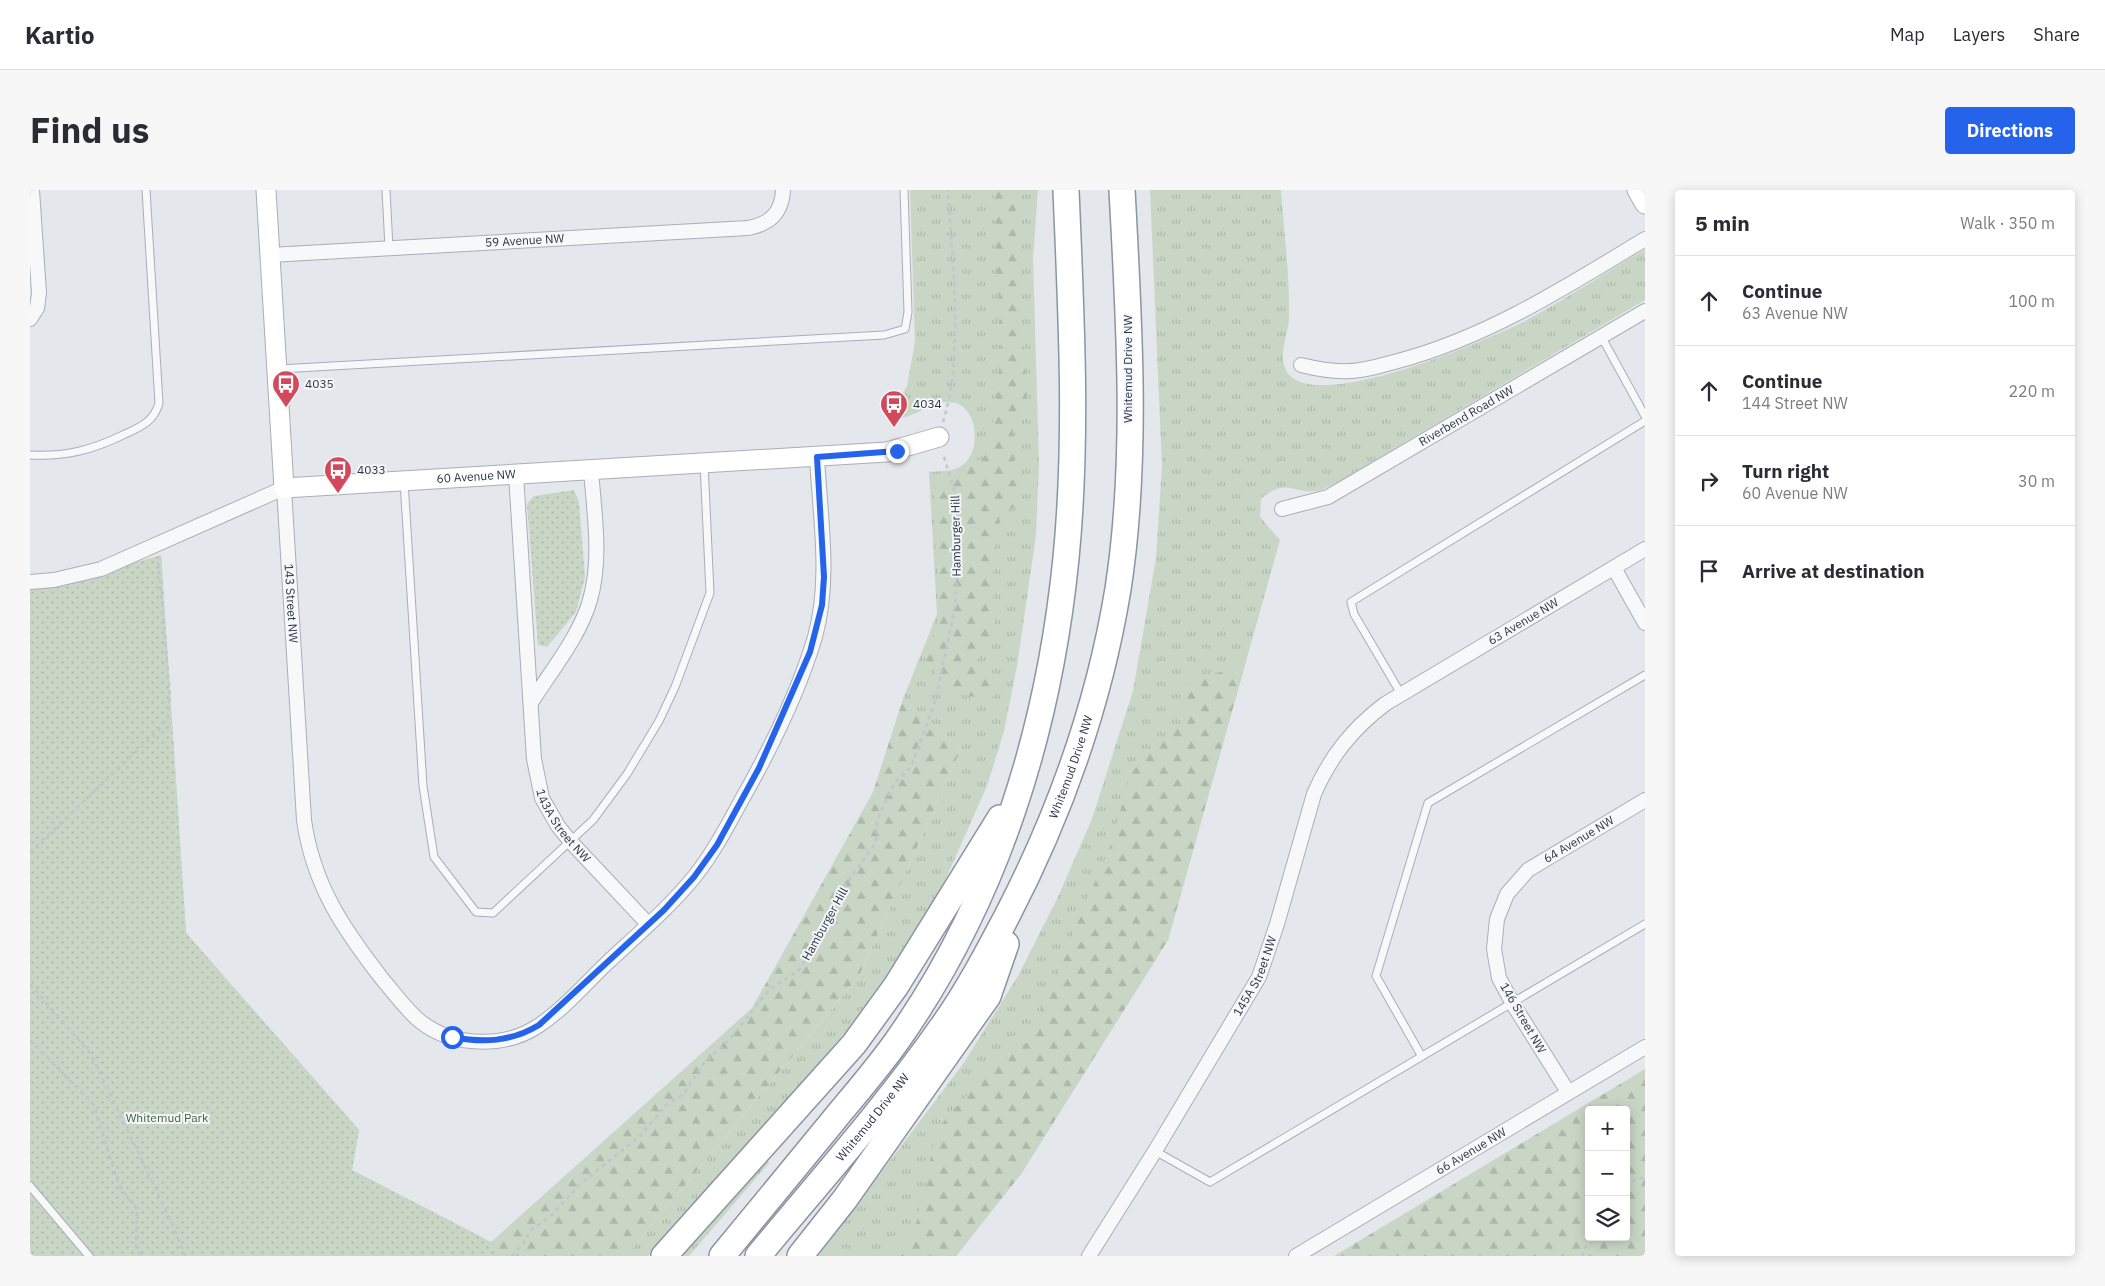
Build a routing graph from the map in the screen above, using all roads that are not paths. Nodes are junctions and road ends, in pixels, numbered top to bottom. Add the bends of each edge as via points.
1 (32, 190) edge
2 (146, 190) edge
3 (266, 190) edge
4 (386, 190) edge
5 (783, 190) edge
6 (904, 190) edge
7 (1066, 190) edge
8 (1122, 190) edge
9 (1637, 190) edge
10 (1645, 204) edge
11 (1645, 239) edge
12 (389, 248) junction
13 (270, 255) junction
14 (1645, 311) edge
15 (30, 320) edge
16 (1601, 336) junction
17 (1301, 365) dead end
18 (277, 369) junction
19 (1645, 416) edge
20 (1645, 421) edge
21 (939, 437) road end
22 (30, 455) edge
23 (817, 457) junction
24 (704, 463) junction
25 (591, 470) junction
26 (516, 474) junction
27 (404, 481) junction
28 (284, 488) junction
29 (1282, 509) dead end
30 (1645, 549) edge
31 (1614, 568) junction
32 (30, 582) edge
33 (1645, 623) edge
34 (1645, 675) edge
35 (1401, 694) junction
36 (531, 704) junction
37 (1023, 785) junction
38 (1645, 800) edge
39 (570, 841) junction
40 (1033, 866) junction
41 (1516, 882) joint
42 (648, 924) junction
43 (1645, 924) edge
44 (1513, 1004) junction
45 (1645, 1047) edge
46 (1422, 1055) junction
47 (1568, 1092) junction
48 (1156, 1151) junction
49 (30, 1186) edge
50 (89, 1256) edge
51 (664, 1256) edge
52 (722, 1256) edge
53 (758, 1256) edge
54 (800, 1256) edge
55 (1089, 1256) edge
56 (1296, 1256) edge

1 - 15 street via 39,294 37,308
2 - 22 lane via 157,410 145,425 99,446 62,455
3 - 13 street, 143 Street NW
4 - 12 lane
5 - 12 street, 59 Avenue NW via 775,216 748,228
6 - 18 lane via 908,312 905,329 884,335
7 - 37 highway via 1072,403 1066,556 1046,691
8 - 40 highway, Whitemud Drive NW via 1130,366 1126,505 1118,588 1103,666 1070,777
9 - 10 street
11 - 17 street via 1526,310 1443,347 1351,371
12 - 13 street, 59 Avenue NW
13 - 18 street, 143 Street NW
14 - 16 street, Riverbend Road NW
16 - 19 lane
16 - 29 street, Riverbend Road NW via 1328,497
18 - 28 street, 143 Street NW
20 - 35 lane via 1351,602 1354,614
21 - 23 street, 60 Avenue NW via 897,451
23 - 24 street, 60 Avenue NW
23 - 42 street via 824,592 810,652 770,746 717,845 683,889
24 - 25 street, 60 Avenue NW
24 - 39 lane via 708,599 659,721 612,797 594,820
25 - 26 street, 60 Avenue NW
25 - 36 street via 596,558 590,601 579,626
26 - 27 street, 60 Avenue NW
26 - 36 street, 143A Street NW
27 - 28 street, 60 Avenue NW
27 - 39 lane via 423,786 434,857 476,912 493,912
28 - 32 street, 60 Avenue NW via 93,572
28 - 42 street, 143 Street NW via 306,836 316,870 336,915 393,992 421,1022 436,1031 472,1041 509,1038 525,1033 550,1017
30 - 31 street, 63 Avenue NW
31 - 33 street
31 - 35 street, 63 Avenue NW
34 - 46 lane via 1428,803 1376,976
35 - 48 street, 145A Street NW via 1356,728 1322,775 1307,813 1260,977
36 - 39 street, 143A Street NW via 534,760 540,792 547,810
37 - 51 highway via 970,864 896,986 854,1044
37 - 52 highway via 997,857 967,921 944,966 898,1039
38 - 41 street, 64 Avenue NW via 1528,870
39 - 42 street, 143A Street NW
40 - 53 highway, Whitemud Drive NW via 981,965 943,1027 880,1110
40 - 54 highway via 988,996 845,1199
41 - 44 street, 146 Street NW via 1501,907 1494,941 1500,978
43 - 44 lane
44 - 46 lane
44 - 47 street, 146 Street NW
45 - 47 street, 66 Avenue NW
46 - 48 lane via 1210,1182
47 - 56 street, 66 Avenue NW
48 - 55 street, 145A Street NW
49 - 50 lane

